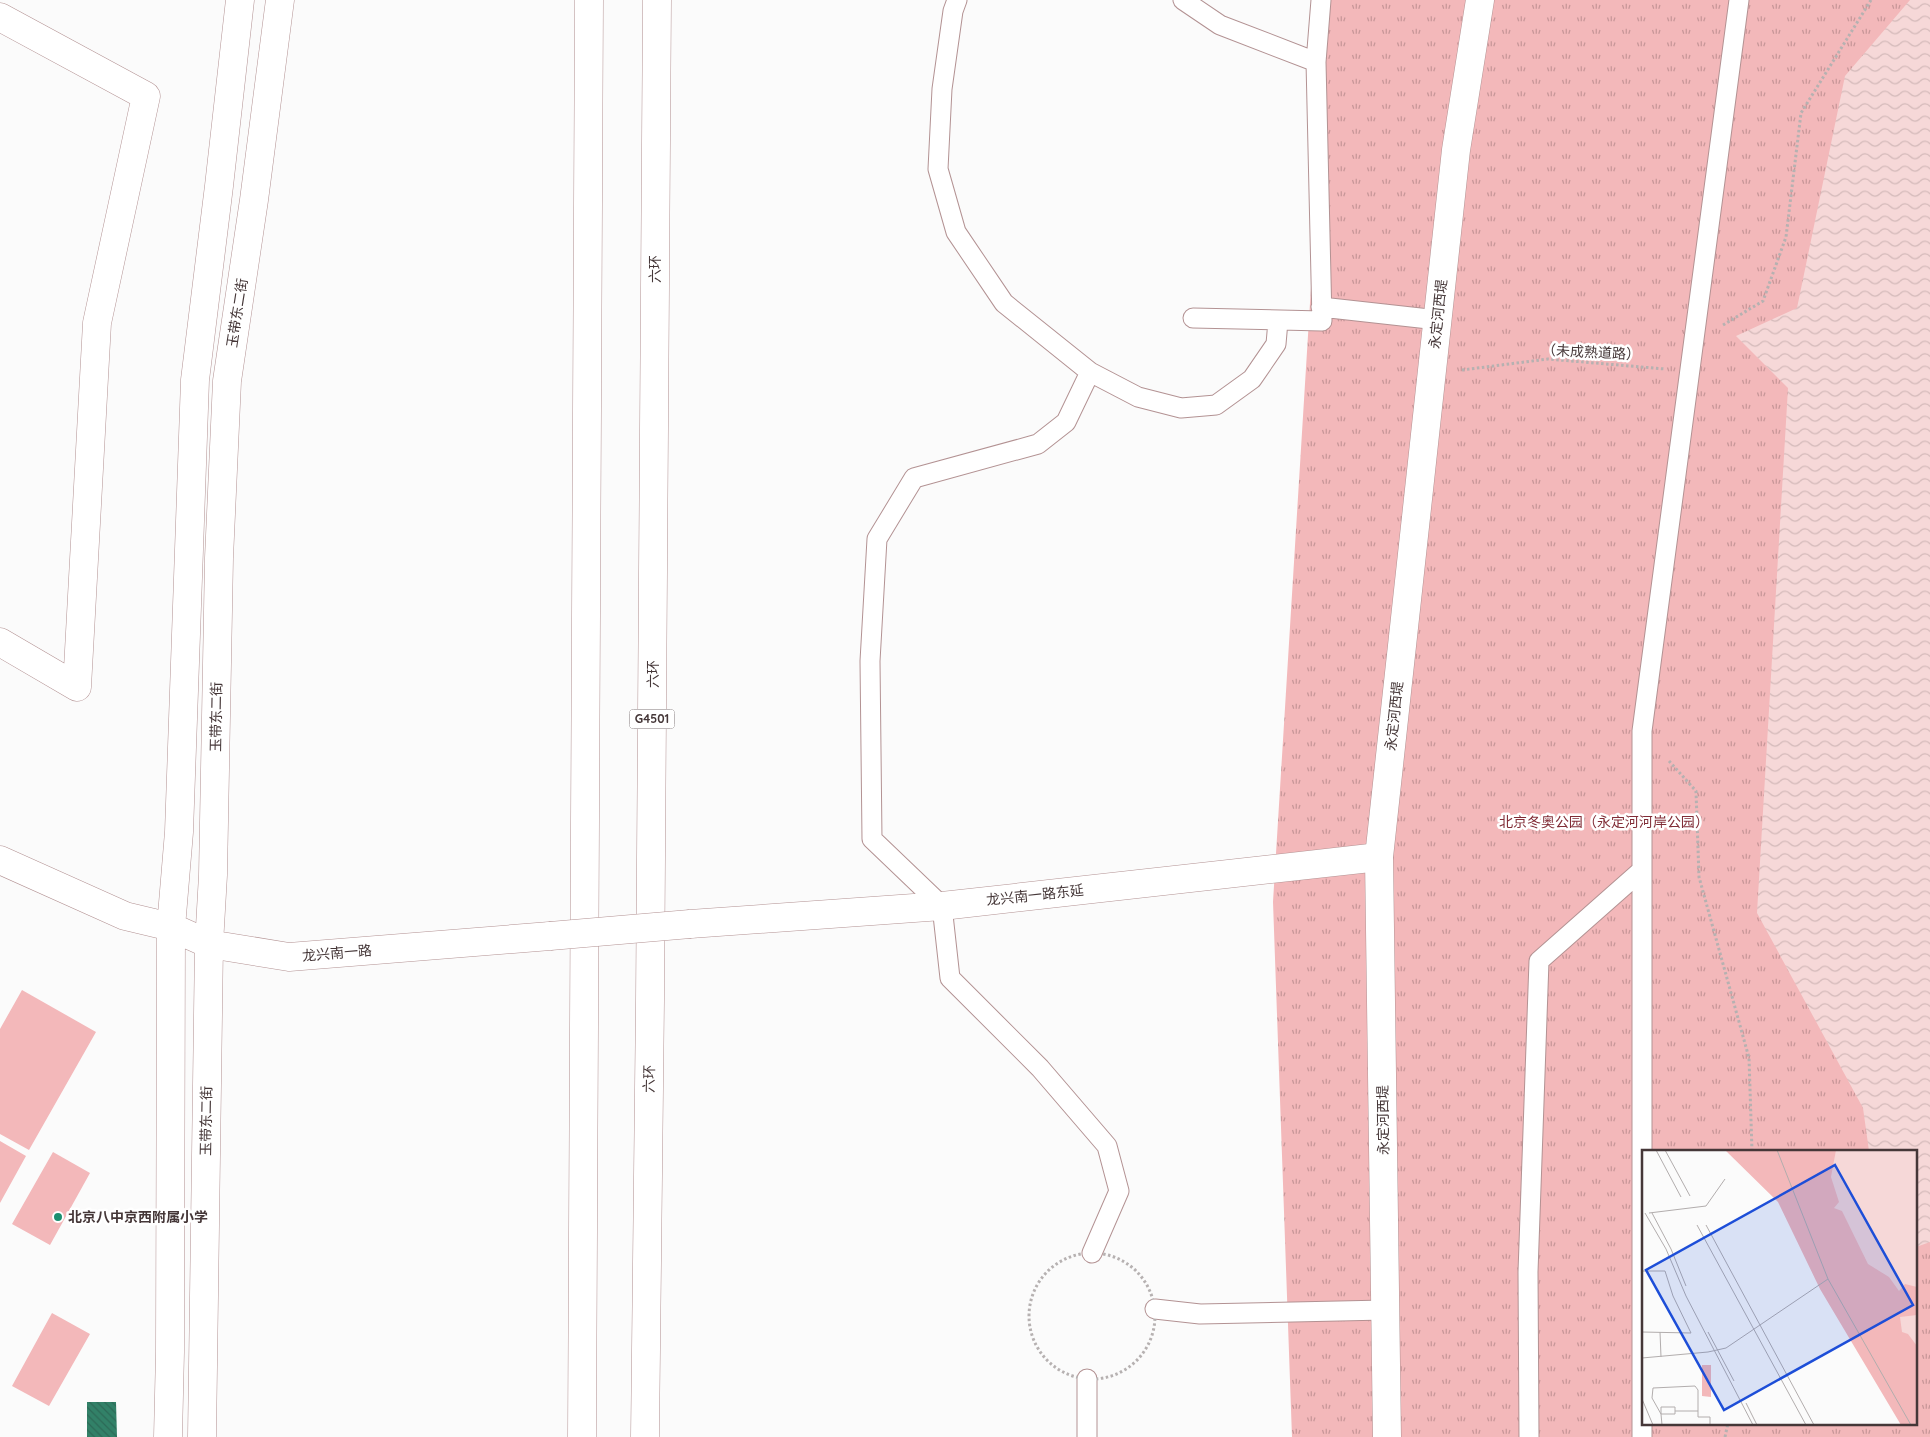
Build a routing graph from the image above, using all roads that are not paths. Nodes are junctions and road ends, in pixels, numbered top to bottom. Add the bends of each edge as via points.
1 (240, 0) edge
2 (280, 0) edge
3 (589, 0) edge
4 (657, 0) edge
5 (957, 0) edge
6 (1183, 0) edge
7 (1321, 0) edge
8 (1480, 0) edge
9 (1739, 0) edge
10 (0, 17) edge
11 (1316, 62) junction
12 (1321, 307) junction
13 (1194, 318) dead end
14 (1278, 320) junction
15 (1438, 320) junction
16 (1090, 372) junction
17 (0, 642) edge
18 (1379, 857) junction
19 (0, 860) edge
20 (1642, 870) junction
21 (942, 906) junction
22 (690, 924) joint
23 (171, 927) junction
24 (209, 944) junction
25 (1092, 1253) road end
26 (1155, 1309) road end
27 (1385, 1310) junction
28 (1087, 1379) road end
29 (168, 1437) edge
30 (202, 1437) edge
31 (582, 1437) edge
32 (645, 1437) edge
33 (1087, 1437) edge
34 (1387, 1437) edge
35 (1529, 1437) edge
36 (1642, 1437) edge

1 - 23 main road via 195,380 179,832
2 - 24 main road, 玉带东二街 via 227,381 219,558 214,875
3 - 31 main road
4 - 32 main road, 六环 / G4501
5 - 16 lane via 942,89 938,169 956,232 1004,303
6 - 11 lane via 1220,25
7 - 11 lane
8 - 15 main road, 永定河西堤 via 1456,150
9 - 20 lane via 1642,731
10 - 17 main road via 146,96 97,323 77,687
11 - 12 lane
12 - 14 lane via 1322,321
12 - 15 lane
13 - 14 lane
14 - 16 lane via 1276,344 1252,379 1216,405 1180,408 1138,397
15 - 18 main road, 永定河西堤
16 - 21 lane via 1066,422 1038,444 914,478 877,539 870,661 872,839
18 - 21 main road, 龙兴南一路东延
18 - 27 main road, 永定河西堤
19 - 23 main road, 龙兴南一路 via 125,916
20 - 35 lane via 1540,961 1528,1272
20 - 36 lane
21 - 22 main road, 龙兴南一路东延
21 - 25 lane via 950,978 1040,1068 1108,1146 1119,1191
22 - 24 main road, 龙兴南一路, bridge via 289,956
23 - 24 main road, 龙兴南一路
23 - 29 main road
24 - 30 main road, 玉带东二街
26 - 27 lane via 1200,1314
27 - 34 main road, 永定河西堤
28 - 33 lane

